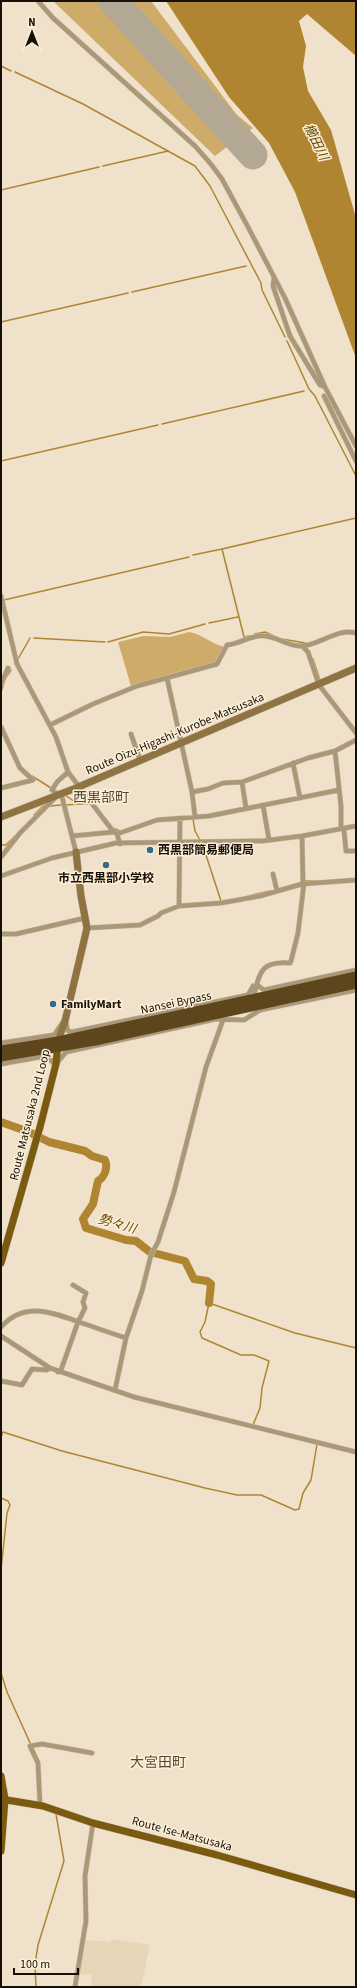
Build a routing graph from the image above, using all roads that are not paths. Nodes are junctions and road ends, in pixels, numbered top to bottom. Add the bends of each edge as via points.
1 (38, 1) edge
2 (274, 278) junction
3 (325, 387) junction
4 (324, 396) dead end
5 (356, 446) edge
6 (356, 461) edge
7 (1, 596) edge
8 (356, 632) edge
9 (302, 646) junction
10 (8, 668) dead end
11 (356, 668) edge
12 (167, 678) junction
13 (1, 684) edge
14 (321, 684) junction
15 (50, 725) junction
16 (1, 727) edge
17 (356, 733) edge
18 (131, 734) dead end
19 (356, 740) edge
20 (182, 742) junction
21 (335, 751) junction
22 (140, 760) junction
23 (293, 763) junction
24 (68, 772) junction
25 (242, 782) junction
26 (79, 786) junction
27 (1, 788) edge
28 (340, 790) junction
29 (57, 792) junction
30 (192, 792) junction
31 (300, 798) junction
32 (263, 806) junction
33 (246, 808) junction
34 (1, 817) edge
35 (194, 817) junction
36 (180, 819) junction
37 (356, 826) edge
38 (341, 828) junction
39 (116, 833) junction
40 (72, 836) junction
41 (302, 836) junction
42 (269, 840) junction
43 (180, 842) junction
44 (120, 844) junction
45 (356, 851) edge
46 (76, 852) junction
47 (1, 857) edge
48 (273, 874) dead end
49 (1, 876) edge
50 (356, 880) edge
51 (303, 882) junction
52 (277, 889) junction
53 (179, 906) junction
54 (85, 918) junction
55 (87, 928) junction
56 (1, 934) edge
57 (356, 970) edge
58 (356, 976) edge
59 (356, 984) edge
60 (257, 985) junction
61 (356, 990) edge
62 (252, 1002) junction
63 (249, 1016) junction
64 (223, 1020) junction
65 (65, 1021) junction
66 (1, 1043) edge
67 (58, 1045) junction
68 (1, 1050) edge
69 (1, 1057) edge
70 (1, 1064) edge
71 (56, 1064) junction
72 (1, 1263) edge
73 (73, 1285) dead end
74 (78, 1322) junction
75 (1, 1328) edge
76 (1, 1336) edge
77 (126, 1338) junction
78 (50, 1368) junction
79 (58, 1372) junction
80 (1, 1381) edge
81 (115, 1390) junction
82 (356, 1452) edge
83 (92, 1753) dead end
84 (1, 1776) edge
85 (3, 1799) edge
86 (40, 1805) junction
87 (93, 1823) junction
88 (1, 1851) edge
89 (356, 1895) edge
90 (75, 1987) edge

1 - 2 street via 53,18 210,162
2 - 3 street
2 - 3 street via 273,286 290,336 320,385
3 - 5 street
4 - 6 street
7 - 15 street via 17,664
8 - 9 street via 347,631
9 - 12 street via 266,636 256,636 238,644 227,645 217,664
9 - 14 street via 308,652
10 - 13 street
11 - 14 main road, Route Oizu-Higashi-Kurobe-Matsusaka
12 - 15 street via 117,694
12 - 20 street
14 - 17 street
14 - 20 main road, Route Oizu-Higashi-Kurobe-Matsusaka
15 - 24 street
16 - 27 street via 20,768 33,780
18 - 22 street
19 - 21 street
20 - 22 main road, Route Oizu-Higashi-Kurobe-Matsusaka
20 - 30 street
21 - 23 street
21 - 28 street
22 - 26 main road, Route Oizu-Higashi-Kurobe-Matsusaka
23 - 25 street
23 - 31 street
24 - 26 street
24 - 29 street
25 - 30 street via 223,783
25 - 33 street
26 - 29 main road, Route Oizu-Higashi-Kurobe-Matsusaka
26 - 39 street
28 - 31 street
28 - 38 street
29 - 34 main road, Route Oizu-Higashi-Kurobe-Matsusaka
29 - 40 street via 62,797
29 - 47 street
30 - 35 street
31 - 32 street
32 - 33 street
32 - 42 street
33 - 35 street
35 - 36 street
36 - 39 street via 158,820
36 - 43 street
37 - 38 street
38 - 41 street
38 - 45 street via 344,830 346,851
39 - 40 street
39 - 44 street
40 - 46 street
41 - 42 street
41 - 51 street
42 - 43 street
43 - 44 street
43 - 53 street
44 - 46 street
46 - 49 street
46 - 54 main road
48 - 52 street
50 - 51 street
51 - 52 street
51 - 60 street via 298,933 291,961 265,966
52 - 53 street via 221,903
53 - 55 street via 140,925
54 - 55 main road
54 - 56 street via 16,934
55 - 65 main road
57 - 60 street via 264,990
58 - 62 highway, Nansei Bypass
59 - 62 highway, Nansei Bypass
60 - 62 street
60 - 65 street via 253,986 248,994 72,1032 68,1031
61 - 63 street via 260,1010
62 - 63 street
62 - 67 highway, Nansei Bypass
63 - 64 street via 244,1020
64 - 71 street via 216,1019 66,1052
64 - 77 street via 206,1067 174,1192 158,1242 151,1255
65 - 66 street via 54,1035
65 - 67 main road
67 - 68 highway, Nansei Bypass
67 - 69 highway, Nansei Bypass
67 - 71 main road, Route Matsusaka 2nd Loop
70 - 71 street via 46,1056
71 - 72 main road, Route Matsusaka 2nd Loop
73 - 74 street via 86,1293 83,1302 85,1308
74 - 75 street via 50,1311 33,1311 15,1317
74 - 77 street
74 - 79 street via 61,1370
76 - 78 street
77 - 81 street
78 - 79 street
78 - 80 street via 32,1369 22,1385
79 - 81 street
81 - 82 street via 218,1419
83 - 86 street via 32,1745 38,1763
84 - 85 main road
85 - 86 main road, Route Ise-Matsusaka
85 - 88 main road
86 - 87 main road, Route Ise-Matsusaka
87 - 89 main road, Route Ise-Matsusaka via 217,1854
87 - 90 street via 85,1876 86,1921

